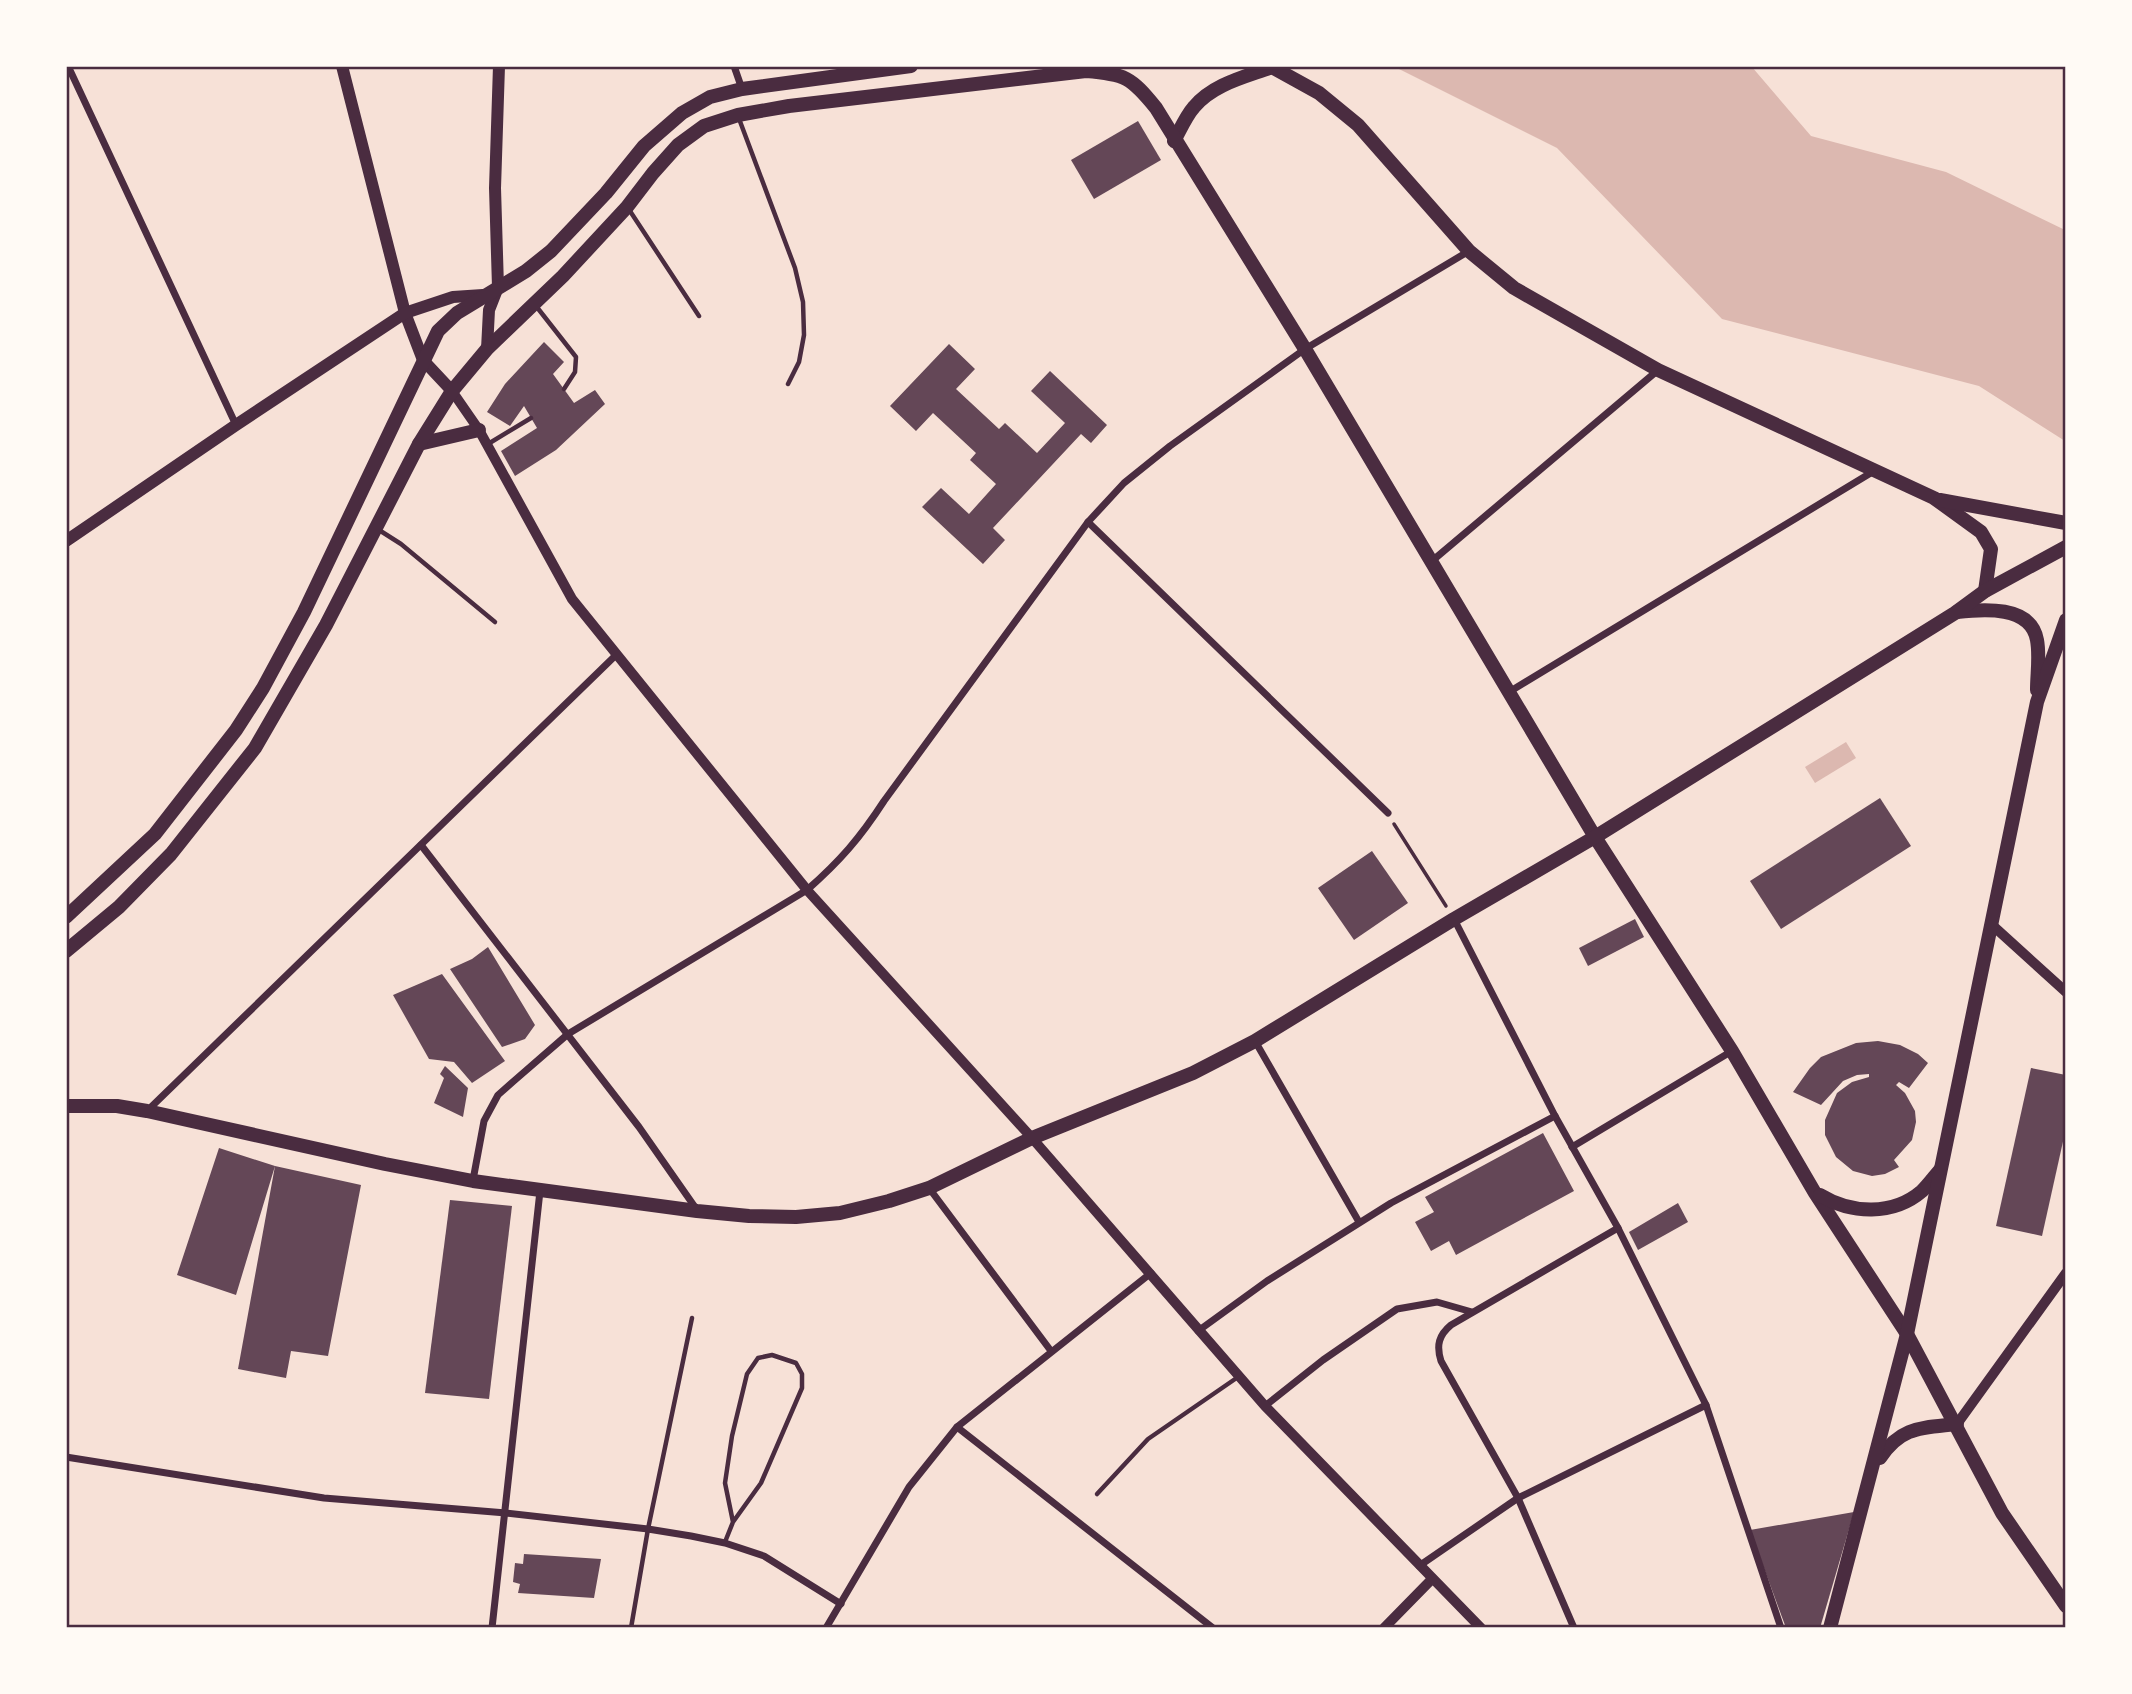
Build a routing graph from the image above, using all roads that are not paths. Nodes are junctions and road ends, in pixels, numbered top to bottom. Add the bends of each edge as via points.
1 (68, 66) edge
2 (342, 66) edge
3 (499, 66) edge
4 (734, 66) edge
5 (911, 66) edge
6 (1271, 67) edge
7 (742, 89) junction
8 (738, 115) junction
9 (1174, 141) junction
10 (627, 207) junction
11 (1469, 251) junction
12 (498, 287) junction
13 (483, 295) junction
14 (534, 304) junction
15 (405, 313) junction
16 (699, 316) dead end
17 (487, 349) junction
18 (1305, 349) junction
19 (423, 360) junction
20 (1658, 370) junction
21 (789, 384) dead end
22 (564, 389) dead end
23 (452, 391) junction
24 (531, 418) dead end
25 (236, 425) junction
26 (479, 430) junction
27 (419, 443) junction
28 (487, 445) junction
29 (1876, 470) junction
30 (1934, 499) junction
31 (1088, 522) junction
32 (2066, 523) edge
33 (375, 528) junction
34 (66, 541) edge
35 (2066, 547) edge
36 (1432, 561) junction
37 (1985, 592) junction
38 (1955, 613) junction
39 (2066, 620) edge
40 (495, 622) dead end
41 (615, 655) junction
42 (1509, 692) junction
43 (2037, 702) junction
44 (1388, 813) road end
45 (1595, 836) junction
46 (421, 845) junction
47 (807, 890) junction
48 (66, 916) edge
49 (1454, 919) junction
50 (1991, 924) junction
51 (66, 951) edge
52 (2066, 992) edge
53 (568, 1034) junction
54 (1255, 1041) junction
55 (1732, 1051) junction
56 (66, 1106) edge
57 (147, 1111) junction
58 (1555, 1116) junction
59 (1032, 1138) junction
60 (1572, 1147) junction
61 (1941, 1168) junction
62 (473, 1181) junction
63 (929, 1188) junction
64 (540, 1191) junction
65 (1815, 1193) junction
66 (697, 1211) junction
67 (1359, 1222) junction
68 (1618, 1228) junction
69 (1151, 1273) junction
70 (2066, 1273) edge
71 (1472, 1312) junction
72 (692, 1318) dead end
73 (1199, 1331) junction
74 (1907, 1334) junction
75 (1051, 1351) junction
76 (1239, 1377) junction
77 (1706, 1405) junction
78 (1265, 1406) junction
79 (1956, 1424) junction
80 (957, 1427) junction
81 (66, 1457) edge
82 (1873, 1467) junction
83 (1097, 1494) dead end
84 (1518, 1499) junction
85 (506, 1513) junction
86 (733, 1522) junction
87 (648, 1529) junction
88 (725, 1543) junction
89 (1419, 1566) junction
90 (1432, 1579) junction
91 (841, 1604) junction
92 (2066, 1606) edge
93 (492, 1628) edge
94 (631, 1628) edge
95 (826, 1628) edge
96 (1213, 1628) edge
97 (1384, 1628) edge
98 (1481, 1628) edge
99 (1574, 1628) edge
100 (1781, 1628) edge
101 (1830, 1628) edge

1 - 25 street
2 - 15 main road
3 - 12 main road
4 - 7 street
5 - 7 main road
6 - 9 main road via 1205,96 1192,108
6 - 11 main road via 1319,93 1358,125
7 - 12 main road via 710,97 682,113 644,146 551,251
8 - 9 main road via 1086,72 1129,79 1156,108
8 - 10 main road via 704,126 678,145
8 - 21 lane via 795,268 803,302 804,335
9 - 18 main road
10 - 14 main road
10 - 16 lane
11 - 18 street
11 - 20 main road via 1514,288
12 - 13 main road
12 - 17 main road via 489,310
13 - 15 main road via 453,298
13 - 19 main road via 438,331
14 - 17 main road
14 - 22 lane via 576,357 575,372
15 - 19 main road
15 - 25 main road
17 - 23 main road
18 - 31 street via 1161,453 1124,483
18 - 36 main road
19 - 23 main road
19 - 48 main road via 304,612 263,688 155,835
20 - 29 main road
20 - 36 street
23 - 26 street
23 - 27 main road
24 - 28 lane
25 - 34 main road
26 - 27 main road
26 - 28 street
27 - 33 main road
28 - 41 street via 572,599
29 - 30 main road
29 - 42 street
30 - 32 main road
30 - 37 main road via 1988,540 1991,550
31 - 44 street
31 - 47 street via 860,838
33 - 40 lane
33 - 51 main road via 255,748 171,854 119,907
35 - 37 main road
36 - 42 main road
37 - 38 main road
38 - 43 main road via 2004,611 2034,628
38 - 45 main road
39 - 43 main road
41 - 46 street
41 - 47 street
42 - 45 main road
43 - 50 main road
45 - 49 main road
45 - 55 main road
46 - 53 street
46 - 57 street
47 - 53 street
47 - 59 street
49 - 54 main road
49 - 58 street
50 - 52 street
50 - 61 main road
53 - 62 street via 498,1096 484,1121
53 - 66 street
54 - 59 main road via 1193,1073
54 - 67 street
55 - 60 street
55 - 65 main road
56 - 57 main road
57 - 62 main road
58 - 60 street
58 - 67 street
59 - 63 main road
59 - 69 street
60 - 68 street
61 - 65 main road via 1922,1191 1886,1209 1834,1204
61 - 74 main road
62 - 64 main road
63 - 66 main road via 840,1213 796,1217
63 - 75 street
64 - 66 main road
64 - 85 street
65 - 74 main road
67 - 73 street
68 - 71 street
68 - 77 street
69 - 73 street
69 - 75 street
70 - 79 street
71 - 78 street via 1437,1302 1397,1309
71 - 84 street via 1438,1340 1441,1361
72 - 87 lane
73 - 76 street
74 - 79 main road
74 - 82 main road
75 - 80 street
76 - 78 street
76 - 83 lane via 1148,1439
77 - 84 street
77 - 100 street
78 - 89 street
79 - 82 main road via 1901,1436 1890,1442
79 - 92 main road via 2002,1513
80 - 91 street via 909,1487
80 - 96 street
81 - 85 street via 324,1498
82 - 101 main road
84 - 89 street
84 - 99 street
85 - 87 street
85 - 93 street
86 - 86 lane via 761,1482 802,1388 796,1363 772,1355 758,1358 747,1374 732,1436 725,1483
86 - 88 lane
87 - 88 street
87 - 94 lane
88 - 91 street via 764,1556
89 - 90 street
90 - 97 street
90 - 98 street
91 - 95 street

